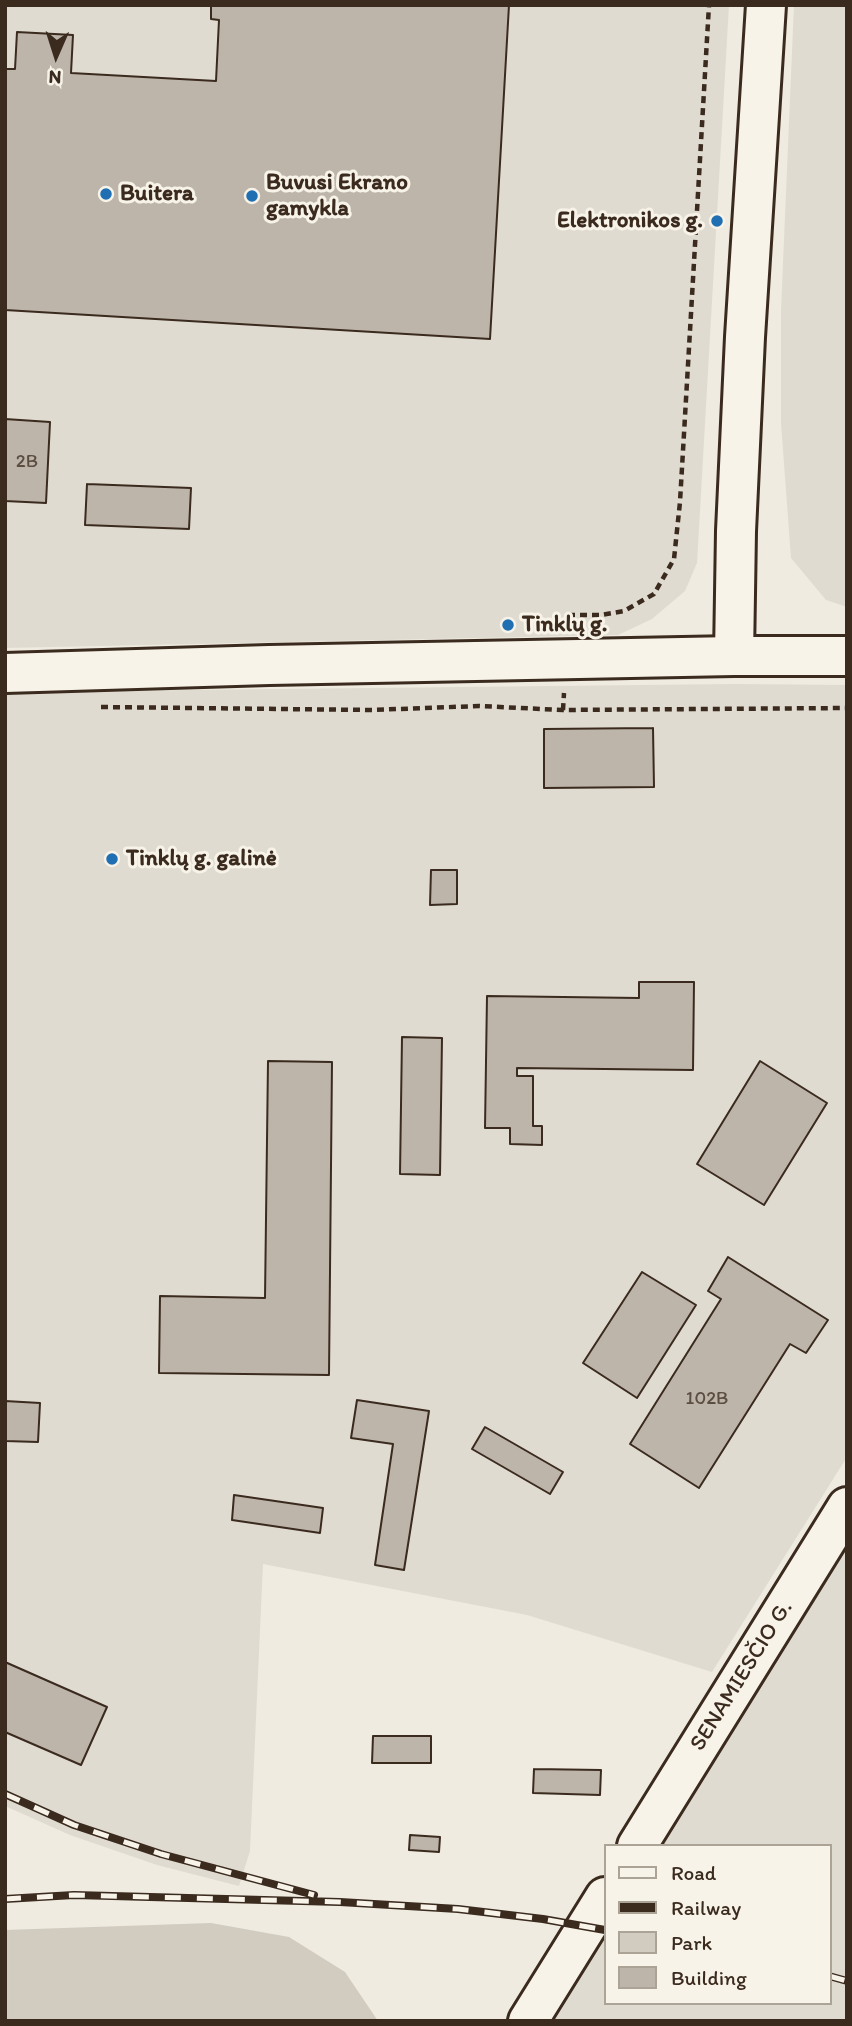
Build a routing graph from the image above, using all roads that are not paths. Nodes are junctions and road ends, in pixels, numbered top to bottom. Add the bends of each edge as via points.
1 (766, 5) edge
2 (734, 656) junction
3 (847, 656) edge
4 (5, 673) edge
5 (847, 1507) edge
6 (638, 1844) edge
7 (604, 1899) edge
8 (528, 2021) edge

1 - 2 main road via 743,379
2 - 3 main road
2 - 4 main road
5 - 6 main road, SENAMIESČIO G.
7 - 8 main road

